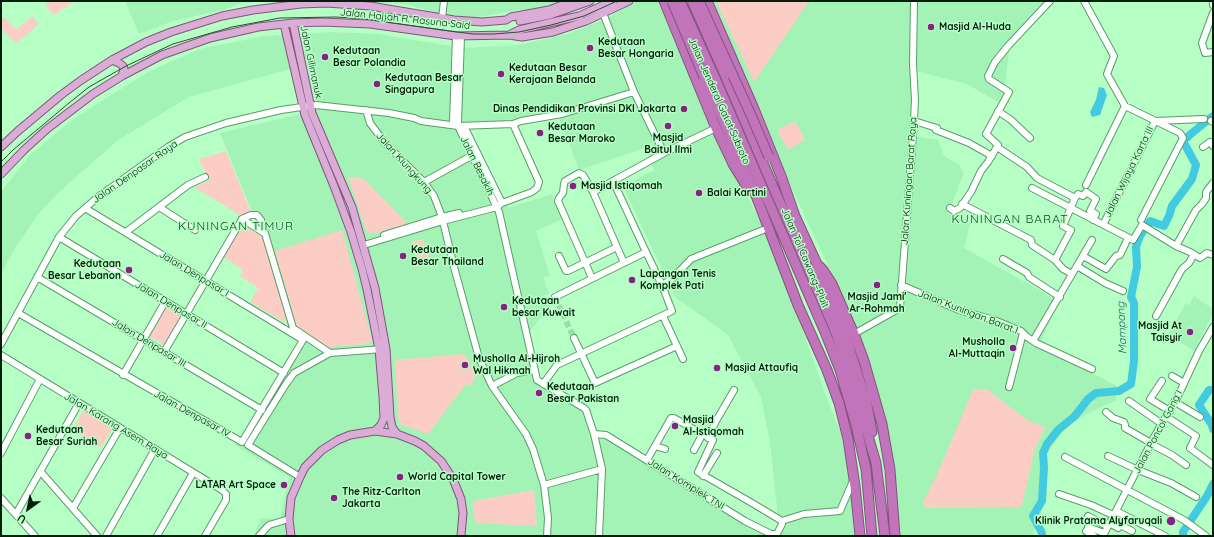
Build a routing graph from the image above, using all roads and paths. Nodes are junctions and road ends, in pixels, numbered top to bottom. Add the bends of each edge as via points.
1 (444, 1) edge
2 (573, 1) edge
3 (590, 1) edge
4 (614, 1) edge
5 (629, 1) edge
6 (659, 1) edge
7 (664, 1) edge
8 (672, 1) edge
9 (680, 1) edge
10 (687, 1) edge
11 (692, 1) edge
12 (699, 1) edge
13 (707, 1) edge
14 (914, 1) edge
15 (1050, 1) edge
16 (1084, 1) edge
17 (284, 3) edge
18 (668, 10) junction
19 (603, 13) junction
20 (1213, 13) edge
21 (442, 18) junction
22 (506, 20) junction
23 (292, 23) junction
24 (284, 24) junction
25 (721, 34) junction
26 (295, 35) junction
27 (509, 35) junction
28 (287, 36) junction
29 (459, 36) junction
30 (683, 48) junction
31 (1213, 52) edge
32 (732, 58) junction
33 (112, 60) junction
34 (693, 72) junction
35 (122, 76) junction
36 (634, 92) junction
37 (307, 106) junction
38 (1125, 106) junction
39 (366, 110) junction
40 (998, 111) junction
41 (1204, 119) dead end
42 (521, 121) junction
43 (914, 121) junction
44 (1155, 121) junction
45 (458, 124) junction
46 (513, 124) junction
47 (716, 128) junction
48 (1030, 138) dead end
49 (1203, 146) dead end
50 (1213, 146) edge
51 (1, 147) edge
52 (997, 147) junction
53 (664, 153) junction
54 (474, 154) junction
55 (992, 156) junction
56 (1, 174) edge
57 (204, 177) dead end
58 (613, 181) junction
59 (424, 182) junction
60 (1213, 183) edge
61 (1086, 185) dead end
62 (1032, 188) dead end
63 (593, 192) junction
64 (787, 196) junction
65 (1075, 198) junction
66 (962, 204) junction
67 (498, 206) junction
68 (159, 207) junction
69 (759, 207) junction
70 (85, 208) junction
71 (950, 208) dead end
72 (1071, 208) junction
73 (242, 219) junction
74 (442, 219) junction
75 (1093, 220) junction
76 (1101, 225) junction
77 (1144, 225) junction
78 (768, 228) junction
79 (195, 230) dead end
80 (126, 232) junction
81 (264, 233) junction
82 (59, 237) junction
83 (1128, 238) junction
84 (1092, 240) dead end
85 (363, 243) junction
86 (1176, 246) junction
87 (617, 247) junction
88 (646, 252) junction
89 (1194, 254) junction
90 (1213, 255) edge
91 (559, 256) dead end
92 (1083, 256) junction
93 (1003, 259) dead end
94 (1056, 260) junction
95 (585, 263) junction
96 (624, 263) junction
97 (817, 264) junction
98 (1077, 266) junction
99 (1072, 274) junction
100 (37, 277) junction
101 (592, 278) junction
102 (205, 281) junction
103 (662, 285) junction
104 (902, 285) junction
105 (1123, 292) dead end
106 (554, 297) dead end
107 (1060, 297) junction
108 (165, 302) junction
109 (18, 313) junction
110 (186, 314) junction
111 (663, 316) junction
112 (1156, 316) dead end
113 (1213, 327) edge
114 (1022, 333) junction
115 (854, 334) junction
116 (574, 338) tunnel mouth
117 (143, 340) junction
118 (303, 340) joint
119 (1033, 341) junction
120 (1, 344) edge
121 (677, 346) junction
122 (382, 349) junction
123 (164, 352) junction
124 (330, 353) junction
125 (581, 353) junction
126 (1, 355) edge
127 (683, 359) dead end
128 (1092, 369) dead end
129 (534, 370) junction
130 (284, 373) junction
131 (123, 375) junction
132 (1172, 376) dead end
133 (40, 379) junction
134 (1162, 381) dead end
135 (543, 384) junction
136 (1184, 384) junction
137 (492, 386) junction
138 (1010, 387) dead end
139 (734, 390) dead end
140 (1129, 401) dead end
141 (1175, 402) junction
142 (79, 403) junction
143 (262, 410) junction
144 (1106, 412) dead end
145 (1168, 414) junction
146 (1200, 417) dead end
147 (1162, 424) junction
148 (120, 428) junction
149 (375, 431) junction
150 (397, 434) junction
151 (594, 434) junction
152 (705, 436) junction
153 (1151, 444) junction
154 (655, 446) junction
155 (155, 449) junction
156 (665, 449) dead end
157 (694, 450) dead end
158 (1, 453) edge
159 (717, 453) dead end
160 (1108, 456) dead end
161 (1064, 457) dead end
162 (647, 460) junction
163 (876, 463) junction
164 (1186, 465) dead end
165 (1213, 465) edge
166 (602, 469) junction
167 (1138, 470) junction
168 (40, 471) junction
169 (193, 473) junction
170 (704, 476) junction
171 (300, 477) junction
172 (854, 479) junction
173 (544, 485) junction
174 (1128, 489) junction
175 (1058, 494) dead end
176 (1196, 496) dead end
177 (1, 498) edge
178 (73, 508) junction
179 (1114, 513) junction
180 (16, 514) junction
181 (289, 519) junction
182 (782, 521) junction
183 (1108, 525) junction
184 (1087, 527) junction
185 (1132, 531) dead end
186 (1103, 535) edge
187 (35, 536) edge
188 (97, 536) edge
189 (106, 536) edge
190 (156, 536) edge
191 (206, 536) edge
192 (259, 536) edge
193 (291, 536) edge
194 (461, 536) edge
195 (547, 536) edge
196 (599, 536) edge
197 (860, 536) edge
198 (872, 536) edge
199 (884, 536) edge
200 (895, 536) edge
201 (1094, 536) edge
202 (1165, 536) edge
203 (1206, 536) edge

1 - 21 street
2 - 22 main road, Jalan Hajjah R. Rasuna Said via 549,10
3 - 22 main road via 550,15 521,21
4 - 27 main road via 579,16
5 - 19 main road, Jalan Hajjah R. Rasuna Said
6 - 18 highway
7 - 18 highway, Jalan Jenderal Gatot Subroto
8 - 69 highway, Jalan Jenderal Gatot Subroto, bridge
9 - 198 highway, Jalan Tol Cawang–Pluit, bridge via 840,370 866,468
10 - 30 highway via 689,16 683,33
11 - 163 highway, Jalan Tol Cawang–Pluit, bridge via 834,328 848,366
12 - 64 highway, bridge
13 - 25 highway
14 - 43 street, Jalan Kuningan Barat Raya
15 - 40 street via 1004,51 988,76 1009,92
16 - 38 street via 1114,56 1107,74
17 - 21 main road, Jalan Hajjah R. Rasuna Said via 347,4
17 - 33 main road, Jalan Hajjah R. Rasuna Said via 176,30
18 - 30 highway, Jalan Jenderal Gatot Subroto
19 - 27 main road, Jalan Hajjah R. Rasuna Said via 553,32 522,37
19 - 36 street
20 - 31 street via 1202,43 1205,52
21 - 22 main road, Jalan Hajjah R. Rasuna Said via 469,21
23 - 24 main road, Jalan Hajjah R. Rasuna Said
23 - 26 main road, Jalan Gilimanuk
23 - 29 main road, Jalan Hajjah R. Rasuna Said via 360,23
24 - 28 main road, Jalan Gilimanuk
24 - 35 main road, Jalan Hajjah R. Rasuna Said via 251,28 210,38 162,55
25 - 30 highway via 710,27 698,26 690,32
25 - 32 highway
26 - 28 main road
26 - 37 main road, Jalan Gilimanuk
27 - 29 main road, Jalan Hajjah R. Rasuna Said
28 - 37 main road, Jalan Gilimanuk
29 - 45 street, Jalan Besakih
30 - 34 highway, Jalan Jenderal Gatot Subroto
32 - 34 highway via 717,49 707,48 699,54
32 - 64 highway
33 - 35 main road via 123,66
33 - 51 main road, Jalan Hajjah R. Rasuna Said via 61,95
34 - 47 highway, Jalan Jenderal Gatot Subroto
35 - 56 main road, Jalan Hajjah R. Rasuna Said via 67,113 24,150
36 - 42 street, Jalan Denpasar Raya via 562,114
36 - 53 street
37 - 39 street, Jalan Denpasar Raya
37 - 70 street, Jalan Denpasar Raya via 281,110 185,137
37 - 85 main road via 352,207
37 - 122 main road via 305,115 356,246
38 - 44 street
38 - 61 street
39 - 45 street, Jalan Denpasar Raya
39 - 59 street, Jalan Klungkung via 370,123 385,143
40 - 48 street
40 - 52 street via 986,135 997,144
41 - 44 street
42 - 45 street, Jalan Denpasar Raya
42 - 46 street, Jalan Denpasar Raya
43 - 55 street via 937,128 936,130 969,143
43 - 104 street, Jalan Kuningan Barat Raya
44 - 76 street, Jalan Wijaya Karta III
44 - 77 street via 1180,133 1183,138
45 - 46 street, Jalan Denpasar Raya
45 - 54 street, Jalan Besakih
46 - 67 street via 539,185 532,192
47 - 53 street
47 - 69 highway, Jalan Jenderal Gatot Subroto via 733,164
49 - 50 street via 1210,142
52 - 55 street
52 - 65 street via 1027,167 1037,178
53 - 58 street
54 - 59 street
54 - 67 street, Jalan Besakih
55 - 66 street
57 - 68 street via 188,185
58 - 63 street
58 - 88 street
59 - 74 street, Jalan Klungkung via 434,196
60 - 86 street
62 - 72 street
63 - 87 street
63 - 95 street via 583,175 579,173 565,181 564,193 558,200
64 - 97 highway
65 - 72 street
65 - 75 street via 1078,194 1083,196 1086,192 1096,199 1090,211 1096,214
66 - 71 street via 956,210
66 - 94 street via 1031,240 1032,244
67 - 74 street
67 - 129 street, Jalan Besakih
68 - 79 street
68 - 80 street
69 - 78 highway, Jalan Jenderal Gatot Subroto
70 - 80 street, Jalan Denpasar I
70 - 82 street, Jalan Denpasar Raya
72 - 75 street
72 - 94 street via 1063,226 1071,230
73 - 81 street
73 - 81 street via 257,215
73 - 102 street
74 - 85 street
74 - 137 street, Jalan Klungkung via 475,346
75 - 76 street
76 - 83 street
77 - 83 street via 1134,240
77 - 86 street
78 - 103 street via 692,259
78 - 172 highway, Jalan Jenderal Gatot Subroto via 839,403
80 - 102 street, Jalan Denpasar I
81 - 124 street via 293,328
82 - 100 street, Jalan Denpasar Raya
82 - 108 street, Jalan Denpasar II
83 - 92 street via 1120,255 1116,256 1107,269
84 - 92 street
85 - 122 main road via 375,288
86 - 89 street
87 - 95 street
87 - 96 street
88 - 96 street
88 - 103 street
89 - 90 street via 1200,258 1207,253
89 - 112 street via 1182,269
91 - 95 street via 567,271
92 - 98 street
93 - 107 street
94 - 99 street via 1063,269
95 - 101 street
96 - 101 street
97 - 115 highway via 832,284
97 - 163 highway via 820,278 845,335 866,400
98 - 99 street
98 - 105 street
99 - 107 street
100 - 109 street, Jalan Denpasar Raya
100 - 117 street, Jalan Denpasar III
101 - 106 street
102 - 110 street
102 - 118 street, Jalan Denpasar I
103 - 111 street via 672,311
104 - 114 street, Jalan Kuningan Barat I via 959,310 994,320
104 - 115 street, Jalan Kuningan Barat Raya via 899,310
107 - 119 street
108 - 110 street, Jalan Denpasar II
108 - 117 street
109 - 120 street, Jalan Denpasar Raya
109 - 131 street, Jalan Denpasar IV
110 - 123 street
110 - 130 street, Jalan Denpasar II
111 - 121 street
111 - 125 street
113 - 136 street, Jalan Poncol Gang I
114 - 119 street, Jalan Kuningan Barat I
114 - 138 street
115 - 200 highway via 882,424 892,489
116 - 125 street
117 - 123 street, Jalan Denpasar III
117 - 131 street
118 - 130 street, Jalan Denpasar IV
119 - 128 street, Jalan Kuningan Barat I
121 - 125 street via 595,383
121 - 127 street
122 - 124 street
122 - 149 main road via 384,418
122 - 150 main road via 390,417
123 - 143 street, Jalan Denpasar III
124 - 171 street via 290,378 248,445
125 - 135 street via 557,365
126 - 133 street, Jalan Karang Asem Raya
129 - 135 street via 537,380
129 - 137 street via 517,373
130 - 143 street, Jalan Denpasar IV
131 - 143 street, Jalan Denpasar IV via 242,442
132 - 136 street
133 - 142 street, Jalan Karang Asem Raya
133 - 158 street
134 - 145 street via 1150,399
135 - 151 street via 584,408
136 - 141 street, Jalan Poncol Gang I
137 - 173 street, Jalan Klungkung via 534,449
139 - 152 street
140 - 147 street
141 - 145 street, Jalan Poncol Gang I
141 - 146 street
142 - 148 street, Jalan Karang Asem Raya
142 - 168 street
144 - 153 street via 1124,422 1125,428
145 - 147 street, Jalan Poncol Gang I
145 - 165 street via 1196,436 1190,448
147 - 153 street, Jalan Poncol Gang I
148 - 155 street, Jalan Karang Asem Raya
148 - 178 street
149 - 150 main road
149 - 171 main road via 350,435 328,446 313,458
150 - 194 main road via 424,446 441,461 453,479 461,499 463,513
151 - 162 street, Jalan Komplek TNI via 606,435
151 - 166 street
152 - 154 street via 671,418 669,427
152 - 157 street
152 - 170 street via 713,440 713,443 698,470
153 - 164 street
153 - 167 street, Jalan Poncol Gang I
154 - 156 street
154 - 162 street
155 - 169 street, Jalan Karang Asem Raya
155 - 189 street
159 - 170 street
160 - 167 street
161 - 174 street
162 - 182 street, Jalan Komplek TNI via 745,521 771,534 777,534
163 - 199 highway, Jalan Tol Cawang–Pluit
166 - 173 street
166 - 196 street
167 - 174 street, Jalan Poncol Gang I
167 - 176 street
168 - 178 street
168 - 180 street
169 - 190 street
169 - 191 street, Jalan Karang Asem Raya via 226,494 226,500
170 - 182 street
171 - 181 main road via 291,498
172 - 182 street via 840,511 804,514
172 - 197 highway, Jalan Jenderal Gatot Subroto
173 - 195 street, Jalan Klungkung via 548,518
174 - 179 street, Jalan Poncol Gang I
174 - 203 street via 1184,520
175 - 179 street
177 - 180 street
178 - 188 street
179 - 183 street, Jalan Poncol Gang I
179 - 202 street
180 - 187 street
181 - 192 street via 269,526
181 - 193 main road
183 - 184 street via 1088,516
183 - 185 street via 1118,528 1120,525
183 - 186 street, Jalan Poncol Gang I
184 - 186 street
184 - 201 street

